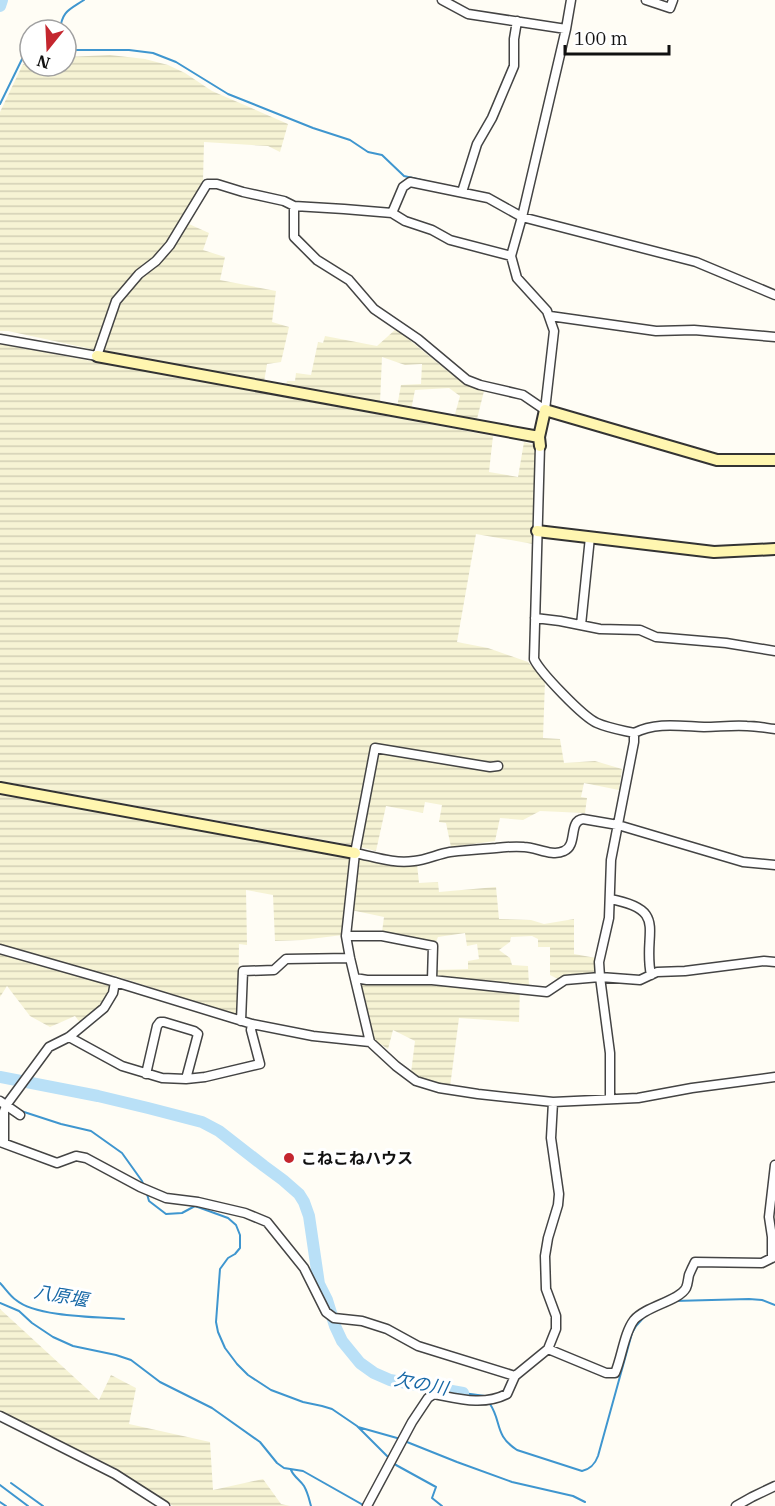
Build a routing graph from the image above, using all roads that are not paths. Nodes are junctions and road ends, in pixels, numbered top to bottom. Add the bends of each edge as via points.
1 (442, 0) edge
2 (571, 0) edge
3 (646, 0) edge
4 (673, 0) edge
5 (517, 21) junction
6 (566, 29) junction
7 (462, 192) junction
8 (294, 206) junction
9 (392, 213) junction
10 (522, 217) junction
11 (511, 256) junction
12 (775, 295) edge
13 (550, 316) junction
14 (775, 338) edge
15 (0, 339) edge
16 (97, 356) junction
17 (545, 410) junction
18 (540, 441) junction
19 (775, 460) edge
20 (537, 531) junction
21 (590, 537) junction
22 (775, 549) edge
23 (535, 618) junction
24 (581, 625) junction
25 (775, 651) edge
26 (775, 729) edge
27 (634, 734) junction
28 (498, 766) dead end
29 (0, 788) edge
30 (618, 825) junction
31 (356, 853) junction
32 (775, 865) edge
33 (610, 899) junction
34 (346, 936) junction
35 (0, 949) edge
36 (350, 958) junction
37 (775, 962) edge
38 (651, 975) junction
39 (600, 977) junction
40 (355, 978) junction
41 (432, 980) junction
42 (115, 982) junction
43 (241, 1021) junction
44 (252, 1024) junction
45 (69, 1037) junction
46 (370, 1042) junction
47 (146, 1074) junction
48 (775, 1077) edge
49 (186, 1079) junction
50 (610, 1099) junction
51 (553, 1101) junction
52 (6, 1103) edge
53 (20, 1115) dead end
54 (2, 1143) edge
55 (775, 1165) edge
56 (773, 1259) edge
57 (548, 1349) junction
58 (515, 1376) junction
59 (0, 1416) edge
60 (775, 1486) edge
61 (165, 1506) edge
62 (367, 1506) edge
63 (736, 1506) edge

1 - 5 street via 468,14
2 - 6 street
3 - 4 street via 670,8
5 - 6 street
5 - 7 street via 514,66 477,144
6 - 10 street
7 - 9 street via 410,182
7 - 10 street via 488,198
8 - 9 street
8 - 16 street via 207,184 170,245 116,301
8 - 17 street via 294,237 317,260 349,280 374,309 467,380 523,395
9 - 11 street via 450,240
10 - 11 street
10 - 12 street via 696,262
11 - 13 street via 517,278
13 - 14 street via 656,331 694,330
13 - 17 street via 554,331
15 - 16 street
16 - 18 street
17 - 18 street
17 - 19 street via 717,460
18 - 20 street
20 - 21 street
20 - 23 street
21 - 22 street via 714,552
21 - 24 street
23 - 24 street
23 - 27 street via 534,658 541,670 585,716
24 - 25 street
26 - 27 street via 666,725
27 - 30 street
28 - 31 street via 375,748
29 - 31 street
30 - 31 street via 579,819 571,846 561,853 501,848 395,862
30 - 32 street via 743,862
30 - 33 street via 611,860
31 - 34 street
33 - 38 street via 627,902 647,914
33 - 39 street
34 - 36 street
34 - 41 street via 382,936 433,946
35 - 42 street
36 - 40 street
36 - 43 street via 286,959 274,970 243,971
37 - 38 street
38 - 39 street via 640,980
39 - 41 street via 565,980 547,992
39 - 50 street via 610,1053
40 - 41 street
40 - 46 street
42 - 43 street
42 - 45 street via 104,1008
43 - 44 street
44 - 46 street
44 - 49 street via 260,1064
45 - 47 street via 122,1066
45 - 52 street via 49,1047
46 - 51 street via 416,1081 478,1094
47 - 49 street
47 - 49 street via 157,1026 164,1022 198,1034
48 - 50 street
50 - 51 street
51 - 57 street via 551,1138 559,1194 545,1256 546,1289 556,1316 556,1329
52 - 53 street
52 - 54 street
54 - 58 street via 57,1163 76,1156 86,1158 166,1198 245,1213 267,1222 304,1268 326,1312 334,1318 371,1323 418,1346
55 - 56 street via 769,1217
56 - 57 street via 762,1263 695,1262 686,1289 645,1311 629,1327 615,1373 606,1373
57 - 58 street
58 - 62 street via 507,1394 488,1401 434,1394 428,1398
59 - 61 street via 115,1473
60 - 63 street

